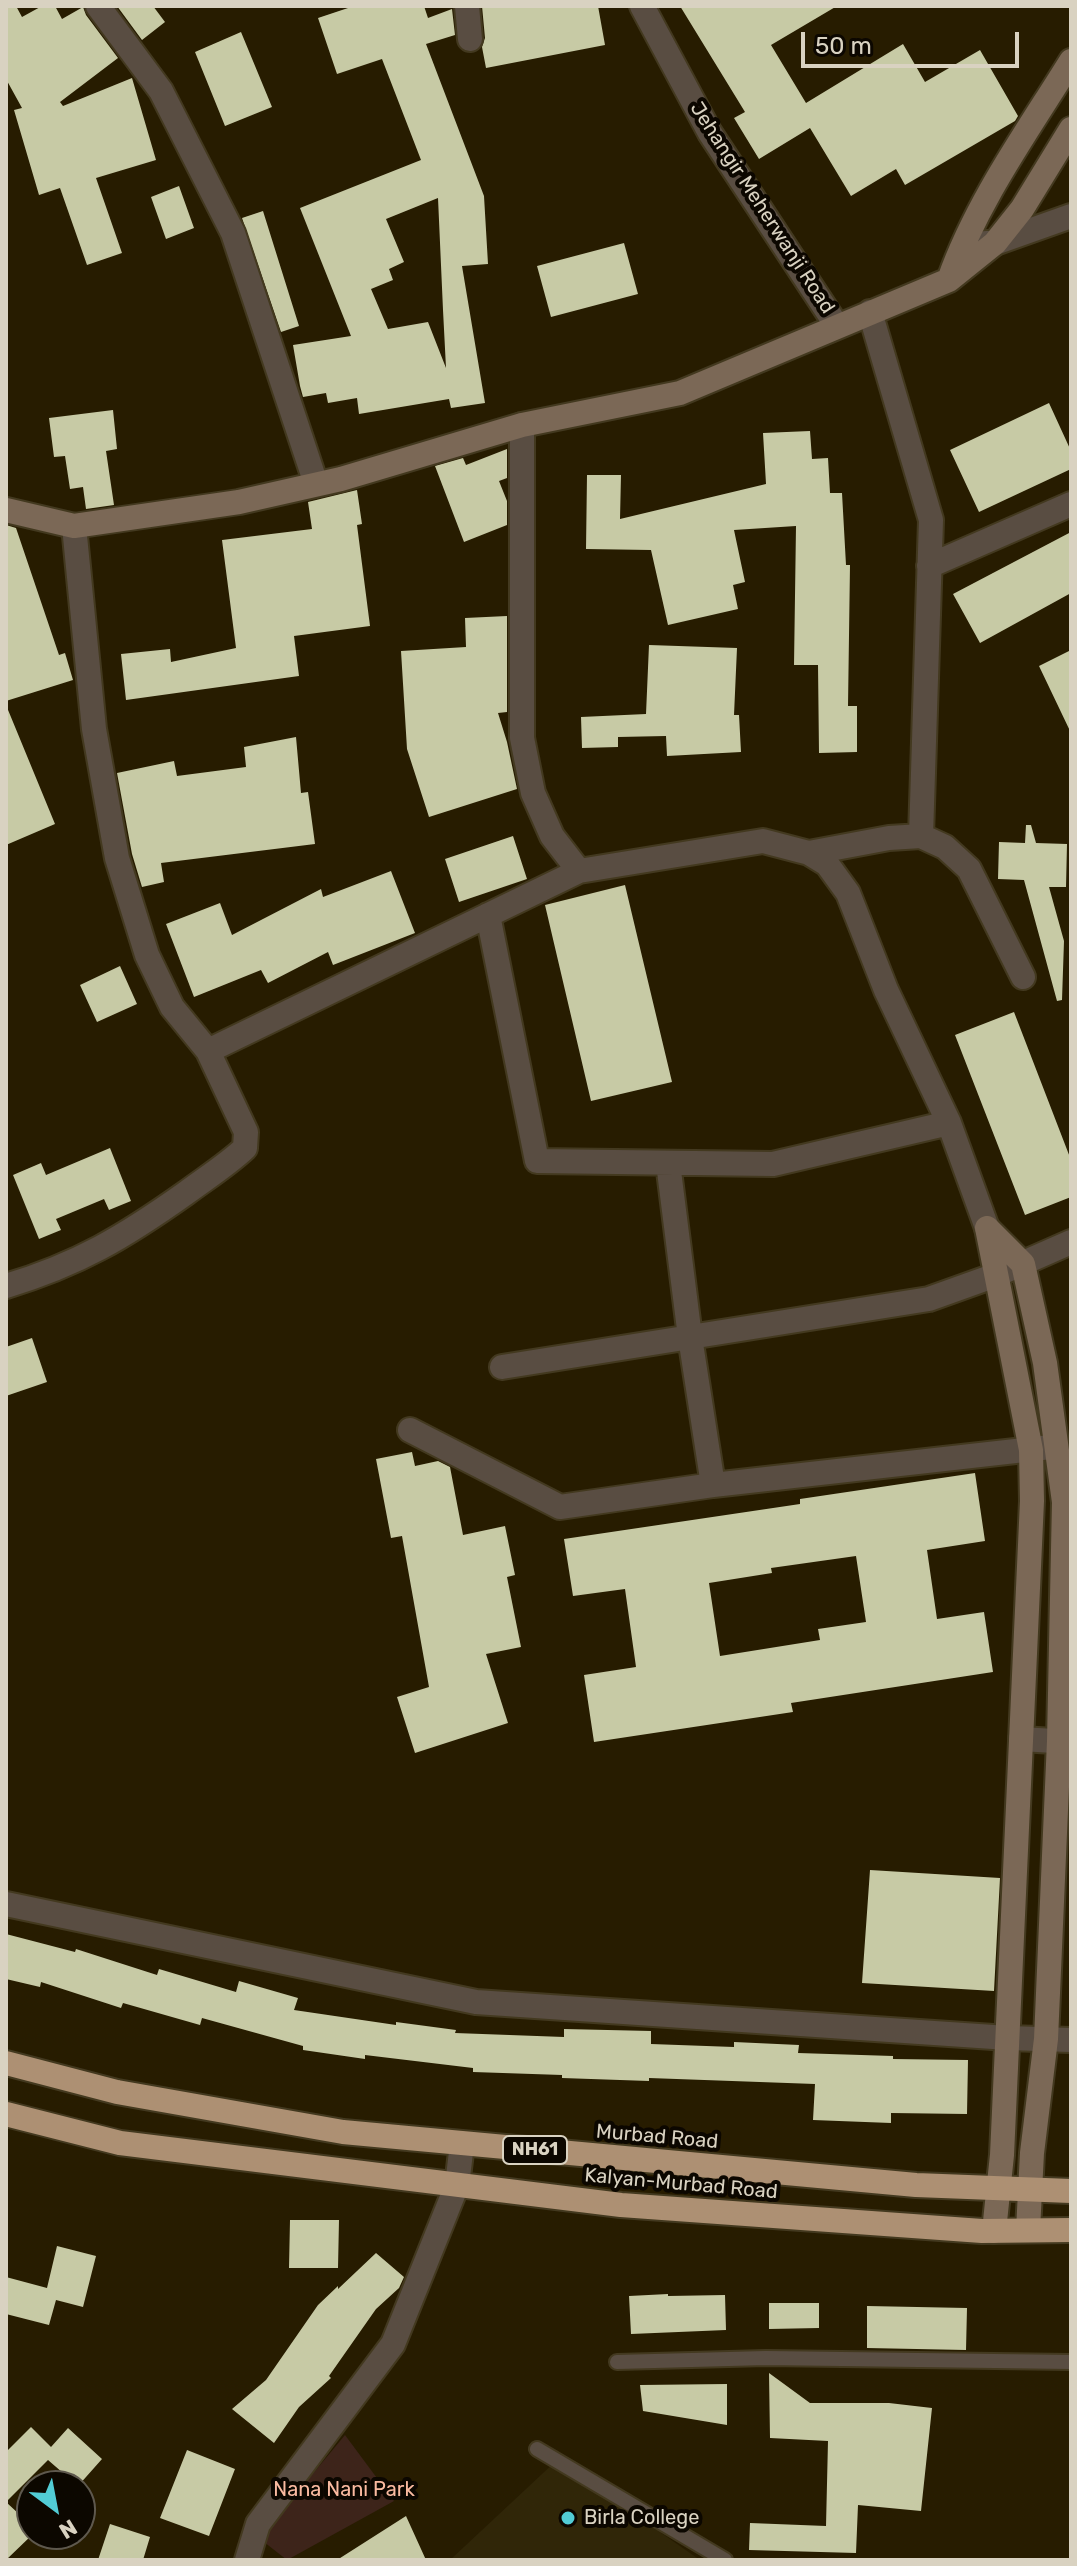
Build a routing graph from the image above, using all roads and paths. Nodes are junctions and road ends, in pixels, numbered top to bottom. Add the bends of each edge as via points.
1 (98, 6) edge
2 (467, 6) edge
3 (642, 6) edge
4 (470, 39) dead end
5 (1071, 61) edge
6 (1071, 129) edge
7 (1071, 216) edge
8 (963, 242) junction
9 (995, 243) junction
10 (949, 280) junction
11 (870, 312) junction
12 (837, 326) junction
13 (522, 425) junction
14 (316, 484) junction
15 (1071, 504) edge
16 (6, 510) edge
17 (74, 526) junction
18 (929, 566) junction
19 (921, 836) junction
20 (809, 853) junction
21 (579, 871) junction
22 (488, 915) junction
23 (1023, 977) dead end
24 (208, 1051) junction
25 (949, 1123) junction
26 (668, 1163) junction
27 (987, 1228) junction
28 (1071, 1242) edge
29 (1023, 1264) junction
30 (996, 1275) junction
31 (6, 1286) edge
32 (690, 1337) junction
33 (502, 1367) dead end
34 (410, 1430) dead end
35 (1057, 1447) junction
36 (1031, 1450) junction
37 (713, 1485) junction
38 (1021, 1739) junction
39 (1065, 1742) edge
40 (6, 1904) edge
41 (1008, 2038) junction
42 (1046, 2039) junction
43 (1071, 2040) edge
44 (6, 2063) edge
45 (6, 2114) edge
46 (462, 2144) junction
47 (457, 2185) junction
48 (998, 2188) junction
49 (1029, 2190) junction
50 (1071, 2191) edge
51 (1028, 2230) junction
52 (1071, 2230) edge
53 (994, 2231) junction
54 (617, 2362) dead end
55 (1071, 2362) edge
56 (537, 2449) dead end
57 (247, 2560) edge
58 (725, 2560) edge

1 - 14 street via 161,91 233,233
2 - 4 street
3 - 12 street, Jehangir Meherwanji Road via 710,133
5 - 8 street
6 - 9 street
7 - 9 street
8 - 9 street
8 - 10 street
9 - 10 street
10 - 11 street
11 - 12 street
11 - 18 street via 931,520
12 - 13 street via 680,393
13 - 14 street
13 - 21 street via 522,738 533,793 552,836
14 - 17 street via 239,502
15 - 18 street
16 - 17 street
17 - 24 street via 94,729 117,858 147,955 172,1007
18 - 19 street
19 - 20 street
19 - 23 street via 945,847 969,869
20 - 21 street via 763,841
20 - 25 street via 827,864 848,893 886,990
21 - 22 street
22 - 24 street
22 - 26 street via 537,1161
24 - 31 street via 246,1132 245,1148 99,1251
25 - 26 street via 773,1164
25 - 27 street
26 - 32 street
27 - 29 street
27 - 30 street
28 - 29 street
29 - 30 street
29 - 35 street
30 - 32 street via 929,1299
30 - 36 street
32 - 33 street
32 - 37 street
34 - 37 street via 560,1507
35 - 36 street
35 - 39 street via 1064,1502
36 - 37 street
36 - 38 street
38 - 39 street
38 - 41 street
39 - 42 street
40 - 41 street via 476,2002
41 - 42 street
41 - 48 street
42 - 43 street
42 - 49 street
44 - 46 highway, Murbad Road / NH61 via 117,2092 328,2130
45 - 47 highway, Kalyan-Murbad Road / NH61 via 120,2143
46 - 47 street
46 - 48 highway, Murbad Road / NH61
47 - 53 highway, Kalyan-Murbad Road / NH61 via 621,2205
47 - 57 street via 393,2344 258,2524
48 - 49 highway, Murbad Road / NH61
48 - 53 street
49 - 50 highway, Murbad Road / NH61
49 - 51 street
51 - 52 highway, Kalyan-Murbad Road / NH61
51 - 53 highway, Kalyan-Murbad Road / NH61
54 - 55 lane
56 - 58 lane

